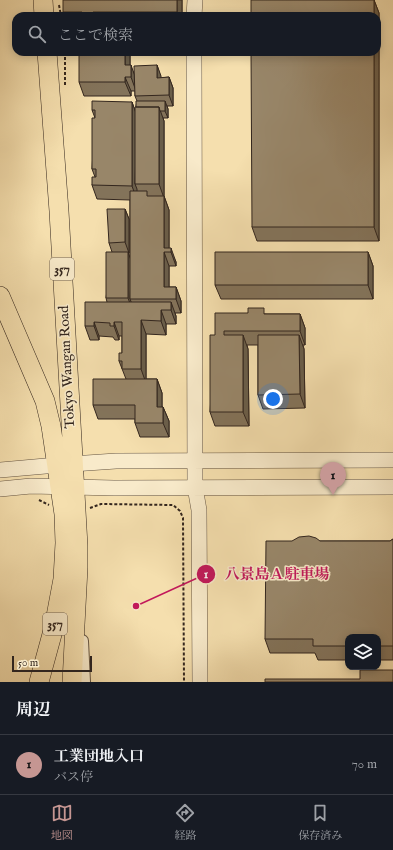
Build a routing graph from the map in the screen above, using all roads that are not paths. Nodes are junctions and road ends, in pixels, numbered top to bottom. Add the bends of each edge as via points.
1 (43, 0) edge
2 (194, 0) edge
3 (44, 12) edge
4 (194, 12) edge
5 (47, 56) edge
6 (194, 56) edge
7 (0, 296) edge
8 (393, 460) edge
9 (195, 461) junction
10 (65, 464) junction
11 (0, 470) edge
12 (67, 487) junction
13 (195, 487) junction
14 (393, 488) edge
15 (0, 489) edge
16 (70, 507) junction
17 (78, 568) junction
18 (39, 682) edge
19 (72, 682) edge
20 (84, 682) edge
21 (191, 682) edge
22 (200, 682) edge

1 - 3 highway
2 - 4 street
5 - 10 highway, Tokyo Wangan Road / 357 via 59,211
6 - 9 street
7 - 10 highway, Tokyo Wangan Road / 357 via 45,401
8 - 9 street
9 - 10 street
9 - 13 street
10 - 11 street
10 - 12 highway, Tokyo Wangan Road / 357
12 - 13 street
12 - 15 street via 31,486
12 - 16 highway, Tokyo Wangan Road / 357
13 - 14 street
13 - 21 street via 190,510
13 - 22 street via 199,510
16 - 17 highway, Tokyo Wangan Road / 357
16 - 18 highway, Tokyo Wangan Road / 357 via 63,579 54,627
17 - 19 highway, Tokyo Wangan Road / 357
17 - 20 street

